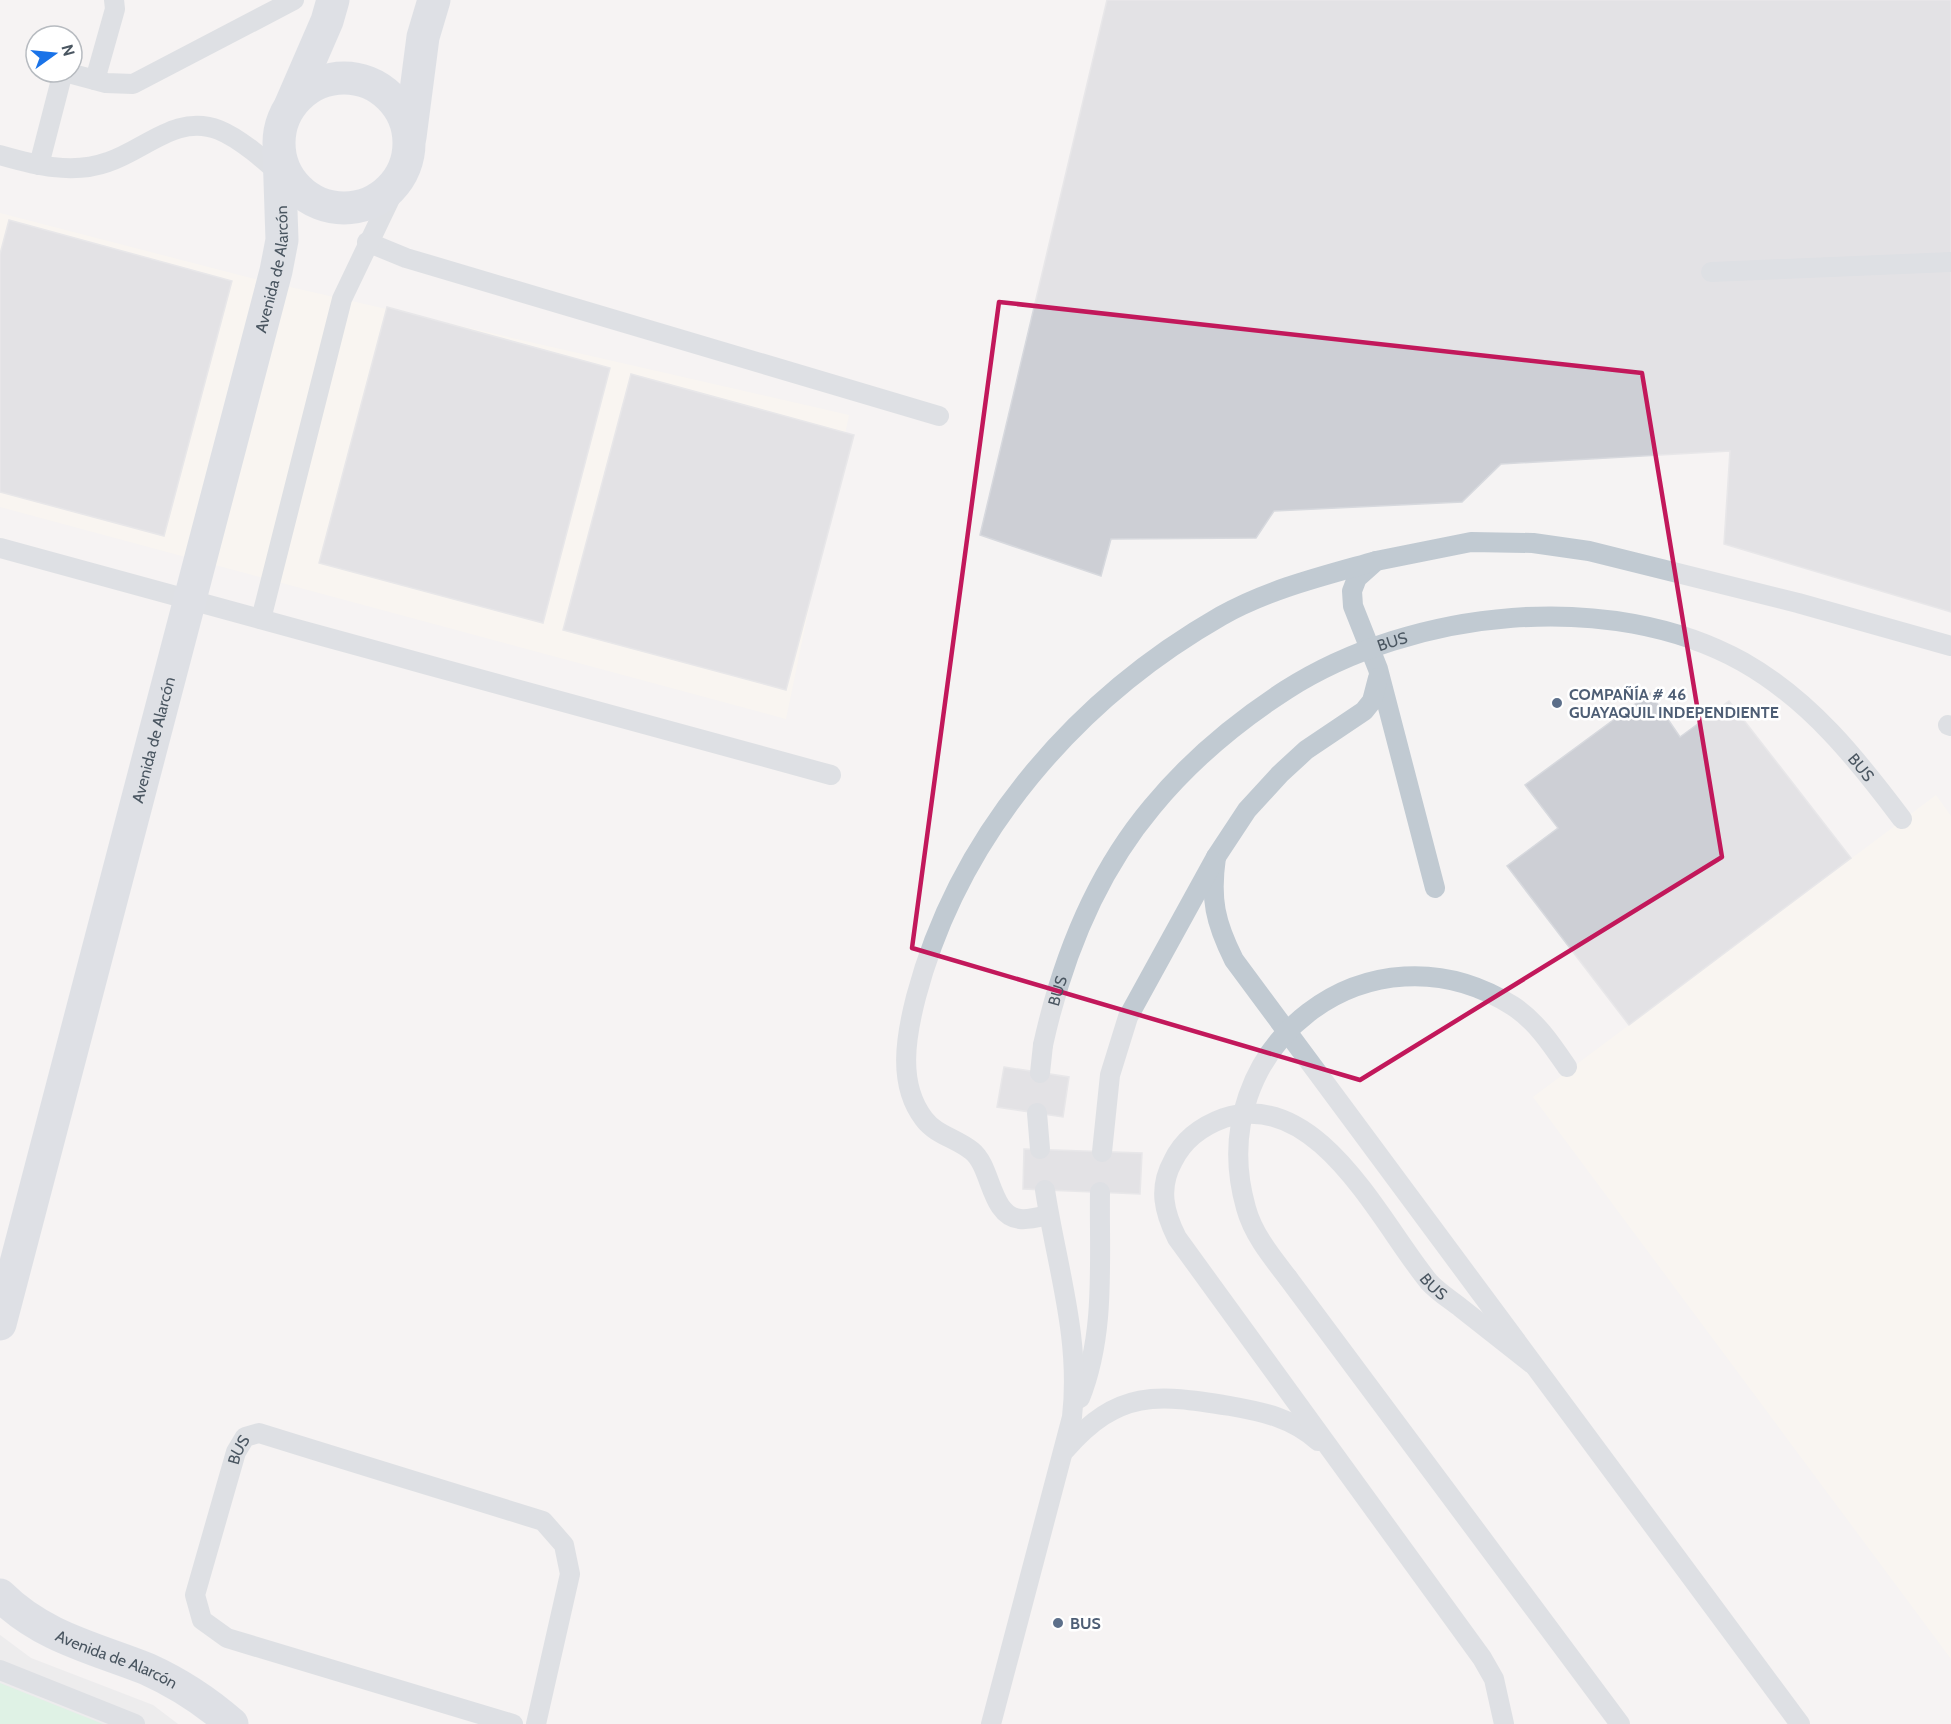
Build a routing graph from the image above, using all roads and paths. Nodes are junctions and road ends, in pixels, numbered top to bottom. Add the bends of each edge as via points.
1 (114, 0) edge
2 (294, 0) edge
3 (333, 0) edge
4 (434, 0) edge
5 (84, 77) edge
6 (95, 80) junction
7 (61, 84) edge
8 (288, 110) junction
9 (410, 139) junction
10 (0, 155) edge
11 (39, 165) junction
12 (286, 172) junction
13 (399, 180) junction
14 (367, 242) junction
15 (1951, 262) edge
16 (1711, 272) dead end
17 (939, 416) dead end
18 (0, 548) edge
19 (1376, 561) junction
20 (190, 601) junction
21 (261, 619) junction
22 (1951, 646) edge
23 (1377, 669) junction
24 (831, 775) dead end
25 (1902, 819) dead end
26 (1216, 857) junction
27 (1435, 888) dead end
28 (1567, 1067) dead end
29 (1040, 1073) dead end
30 (1037, 1113) dead end
31 (1040, 1149) dead end
32 (1102, 1152) dead end
33 (1045, 1190) dead end
34 (1101, 1192) dead end
35 (1049, 1215) junction
36 (0, 1324) edge
37 (1532, 1364) junction
38 (1072, 1417) junction
39 (1063, 1452) junction
40 (1334, 1455) junction
41 (0, 1595) edge
42 (0, 1670) edge
43 (135, 1724) edge
44 (232, 1724) edge
45 (513, 1724) edge
46 (536, 1724) edge
47 (991, 1724) edge
48 (1504, 1724) edge
49 (1620, 1724) edge
50 (1800, 1724) edge

1 - 6 lane via 115,9
2 - 6 lane via 133,84
3 - 8 main road
4 - 9 main road via 423,38
5 - 6 lane
7 - 11 lane
8 - 9 main road via 301,93 319,82 339,78 360,80 379,87 394,101 405,119
8 - 12 main road via 280,129
9 - 13 main road via 408,160
10 - 11 lane
11 - 12 lane via 66,168 108,162 179,127 197,126 218,129
12 - 13 main road via 319,204 340,209 363,207 383,197
12 - 20 main road, Avenida de Alarcón via 279,257
13 - 14 lane
14 - 17 lane via 405,258
14 - 21 lane via 342,299
15 - 16 lane
18 - 20 lane
19 - 22 lane via 1471,542 1533,543 1589,551
19 - 23 lane via 1357,578 1352,591 1353,606
19 - 35 lane via 1280,589 1222,616 1160,656 1104,701 1043,760 1001,813 962,877 933,947 909,1023 905,1056 914,1101 934,1129 978,1157 1004,1210 1020,1219
20 - 21 lane
20 - 36 main road, Avenida de Alarcón
21 - 24 lane
23 - 26 lane via 1378,686 1364,711 1306,750 1280,774 1248,810
23 - 27 lane
25 - 29 lane, BUS, bridge via 1860,763 1784,688 1743,662 1695,639 1651,626 1559,616 1456,625 1396,640 1347,658 1287,689 1239,724 1152,807 1121,850 1073,940 1055,992
26 - 32 lane via 1128,1017 1110,1075
26 - 37 lane via 1214,912 1234,960
28 - 49 lane, bridge via 1544,1034 1514,1007 1478,988 1440,978 1400,976 1361,984 1324,1000 1292,1024 1267,1055 1248,1090 1239,1130 1238,1170 1246,1209 1263,1245
30 - 31 lane
33 - 35 lane
34 - 38 lane via 1095,1349
35 - 38 lane via 1074,1346
37 - 40 lane, BUS via 1431,1284 1338,1159 1310,1134 1262,1114 1233,1115 1214,1122 1192,1135 1167,1170 1163,1192 1167,1217 1177,1238
37 - 50 lane
38 - 39 lane
39 - 40 lane via 1085,1426 1108,1413 1150,1398 1172,1396 1273,1414 1306,1430
39 - 47 lane
40 - 48 lane, BUS via 1482,1658 1494,1679
41 - 44 main road, Avenida de Alarcón via 17,1612 48,1632 172,1682 213,1707
42 - 43 lane
45 - 46 lane, BUS via 227,1638 202,1620 195,1595 236,1452 245,1437 259,1433 543,1521 564,1545 570,1574

